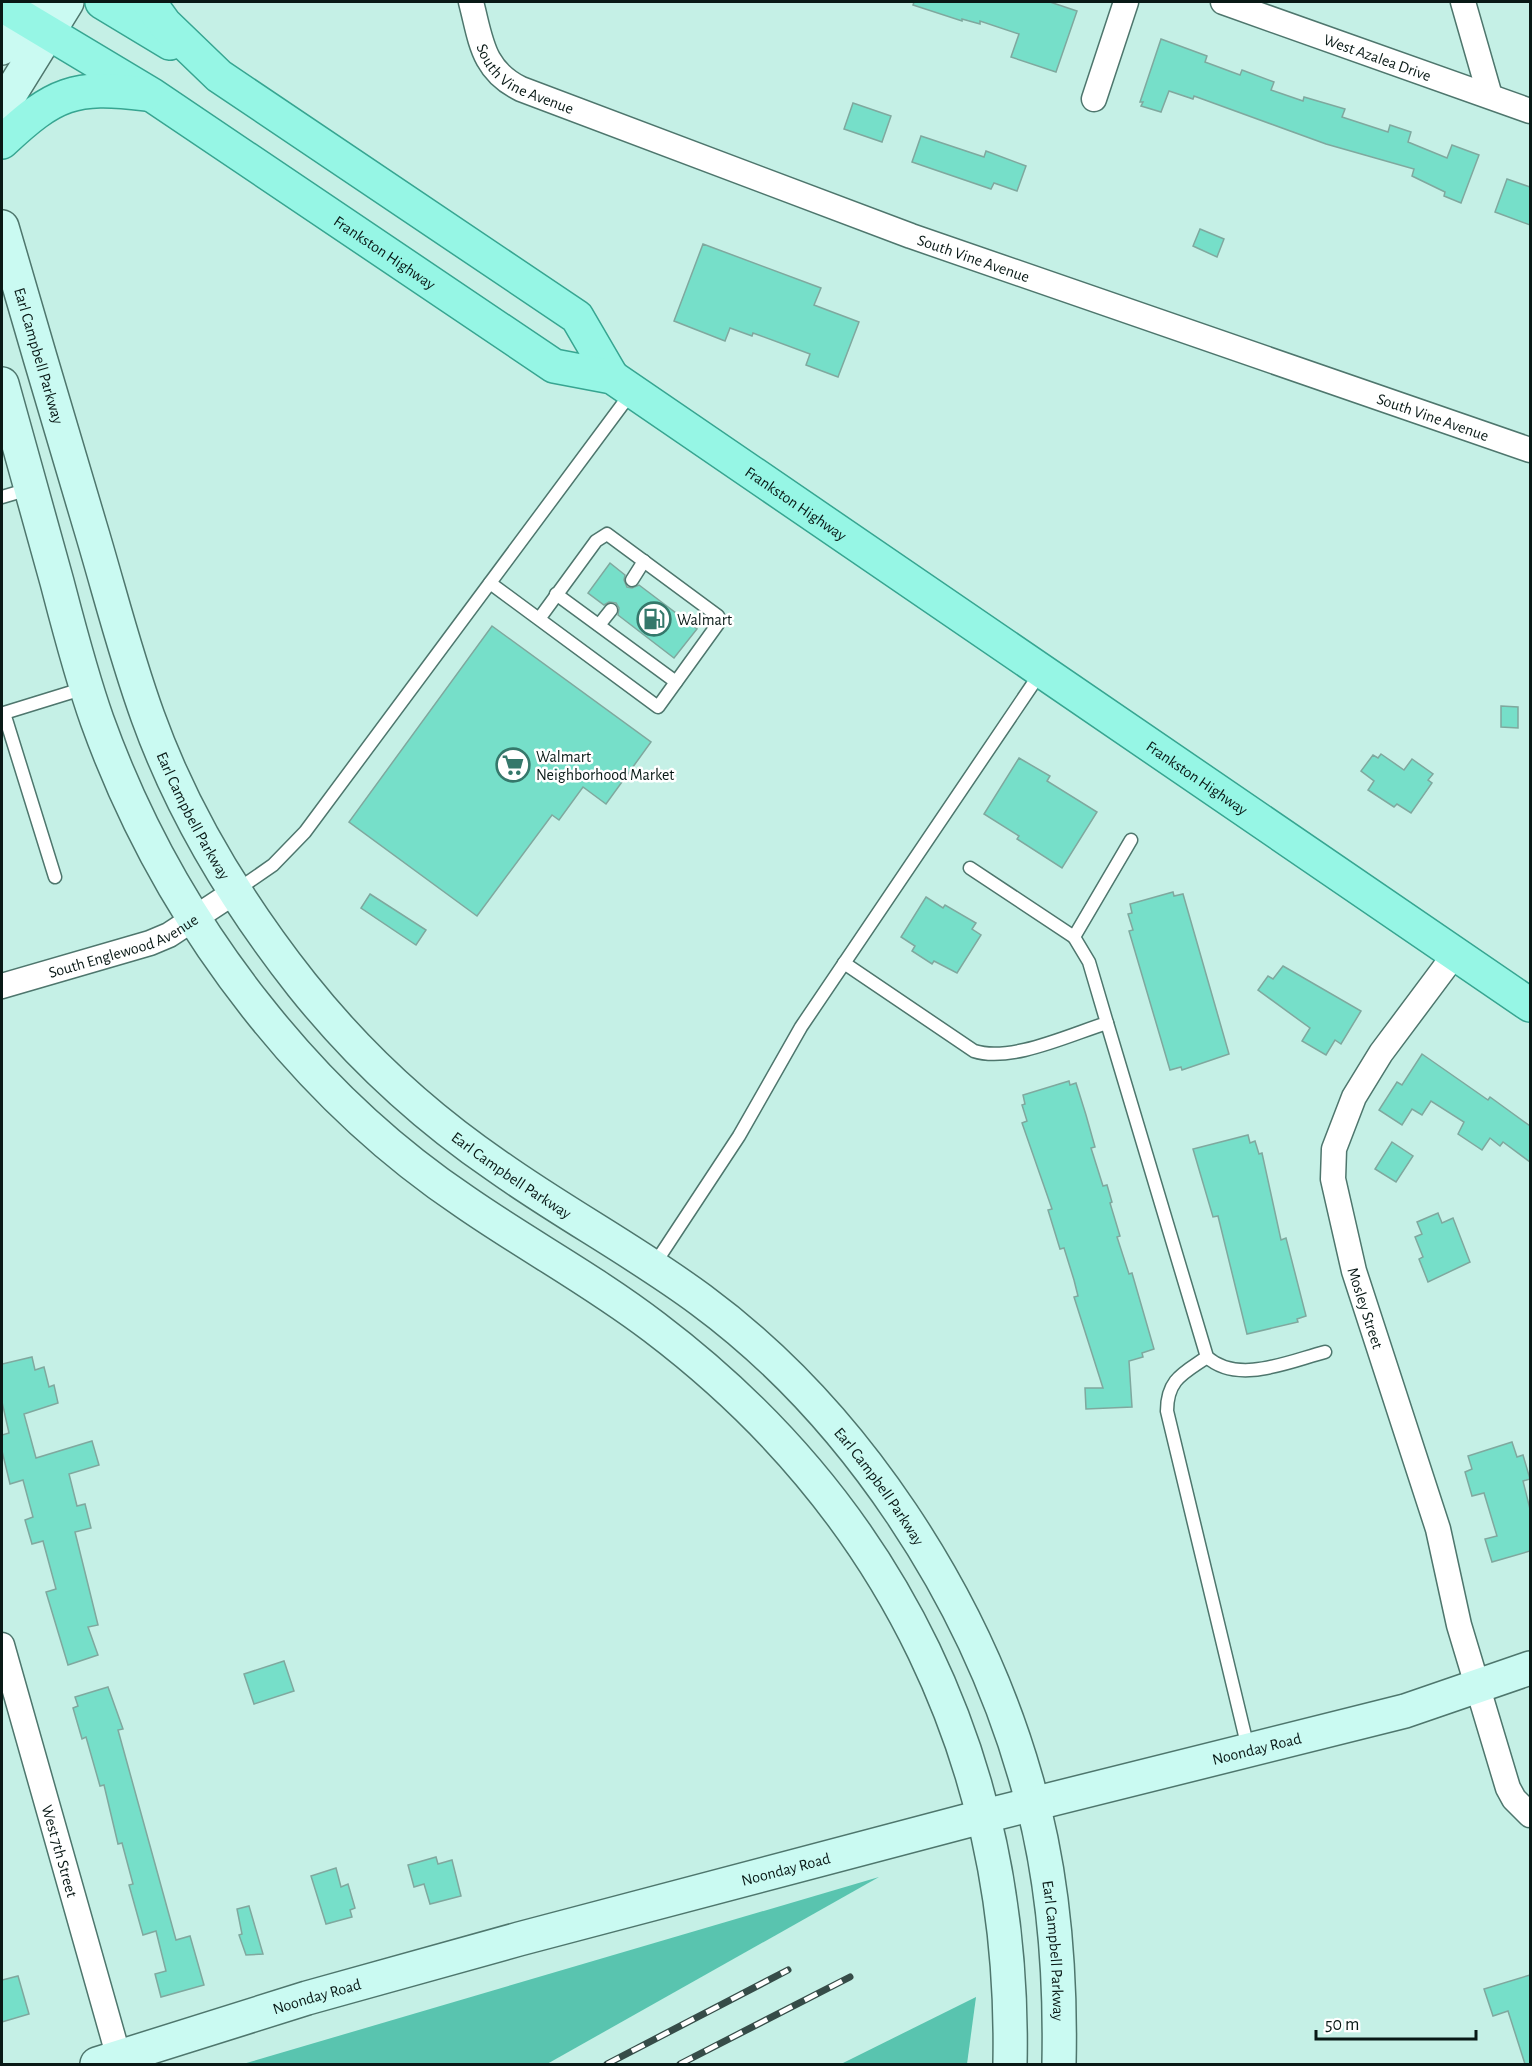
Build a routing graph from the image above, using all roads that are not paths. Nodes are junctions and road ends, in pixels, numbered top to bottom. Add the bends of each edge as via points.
1 (67, 2) edge
2 (102, 2) edge
3 (149, 2) edge
4 (471, 2) edge
5 (1126, 2) edge
6 (1223, 2) edge
7 (1463, 2) edge
8 (25, 13) edge
9 (2, 48) edge
10 (219, 76) junction
11 (152, 95) junction
12 (1490, 96) junction
13 (1094, 99) dead end
14 (1530, 111) edge
15 (2, 116) edge
16 (2, 142) edge
17 (2, 227) edge
18 (622, 384) junction
19 (48, 386) junction
20 (3, 392) edge
21 (1530, 450) edge
22 (74, 472) junction
23 (16, 492) edge
24 (91, 530) junction
25 (45, 541) junction
26 (644, 561) junction
27 (632, 580) dead end
28 (490, 583) junction
29 (556, 594) junction
30 (610, 610) dead end
31 (539, 619) junction
32 (599, 626) junction
33 (1041, 672) junction
34 (134, 673) junction
35 (676, 682) junction
36 (86, 687) junction
37 (1131, 840) dead end
38 (970, 868) dead end
39 (55, 877) dead end
40 (236, 891) junction
41 (194, 919) junction
42 (1074, 937) junction
43 (1455, 954) junction
44 (844, 963) junction
45 (2, 986) edge
46 (1530, 1005) edge
47 (1107, 1023) junction
48 (654, 1265) junction
49 (628, 1308) junction
50 (1325, 1352) dead end
51 (1207, 1357) junction
52 (2, 1646) edge
53 (1530, 1668) edge
54 (1478, 1688) junction
55 (1248, 1749) junction
56 (1033, 1803) junction
57 (1530, 1815) edge
58 (985, 1816) junction
59 (108, 2061) edge
60 (1010, 2064) edge
61 (1059, 2064) edge

1 - 8 main road
2 - 10 main road
3 - 10 main road via 165,24
4 - 21 street, South Vine Avenue via 492,67 521,89 911,236
5 - 13 street
6 - 12 street, West Azalea Drive
7 - 12 street
8 - 9 main road
8 - 11 main road, Frankston Highway
8 - 15 main road via 10,94
10 - 18 main road via 577,317
11 - 16 main road via 98,90 69,96 33,113
11 - 18 main road, Frankston Highway via 554,366
12 - 14 street, West Azalea Drive
17 - 19 main road, Earl Campbell Parkway
18 - 28 lane
18 - 33 main road, Frankston Highway
19 - 20 main road
19 - 22 main road, Earl Campbell Parkway
20 - 23 main road
22 - 23 main road
22 - 24 main road, Earl Campbell Parkway
23 - 25 main road
24 - 25 main road
24 - 34 main road, Earl Campbell Parkway
25 - 36 main road
26 - 27 lane
26 - 29 lane via 607,534 600,536
26 - 35 lane via 720,621
28 - 31 lane
28 - 40 lane via 305,832 273,865
29 - 31 lane
29 - 32 lane
30 - 32 lane
31 - 35 lane via 658,707
32 - 35 lane
33 - 43 main road, Frankston Highway
33 - 44 lane
34 - 36 main road
34 - 40 main road, Earl Campbell Parkway via 181,795 213,857
36 - 39 lane via 4,713
36 - 41 main road via 130,800
37 - 42 lane
38 - 42 lane
40 - 41 street, South Englewood Avenue
40 - 48 main road, Earl Campbell Parkway via 323,1010 417,1103 495,1165
41 - 45 street, South Englewood Avenue via 150,943
41 - 49 main road via 282,1038 367,1124 430,1178
42 - 47 lane via 1089,962
43 - 46 main road, Frankston Highway
43 - 54 street, Mosley Street via 1381,1053 1354,1097 1334,1149 1333,1179 1354,1271 1438,1529 1456,1614
44 - 47 lane via 974,1050 988,1055 1021,1050
44 - 48 lane via 801,1027 739,1136
47 - 51 lane
48 - 49 main road
48 - 56 main road, Earl Campbell Parkway via 733,1325 781,1369 859,1457 903,1516 975,1642 1003,1710
49 - 58 main road via 745,1403 803,1463 852,1527 921,1645 967,1758
50 - 51 lane via 1253,1370 1233,1369
51 - 55 lane via 1177,1378 1170,1388 1167,1411
52 - 59 street, West 7th Street
53 - 54 main road, Noonday Road
54 - 55 main road, Noonday Road via 1405,1711
54 - 57 street via 1508,1788
55 - 56 main road, Noonday Road
56 - 58 main road, Noonday Road
56 - 61 main road, Earl Campbell Parkway via 1054,1934
58 - 59 main road, Noonday Road via 318,1995
58 - 60 main road via 1007,1957

